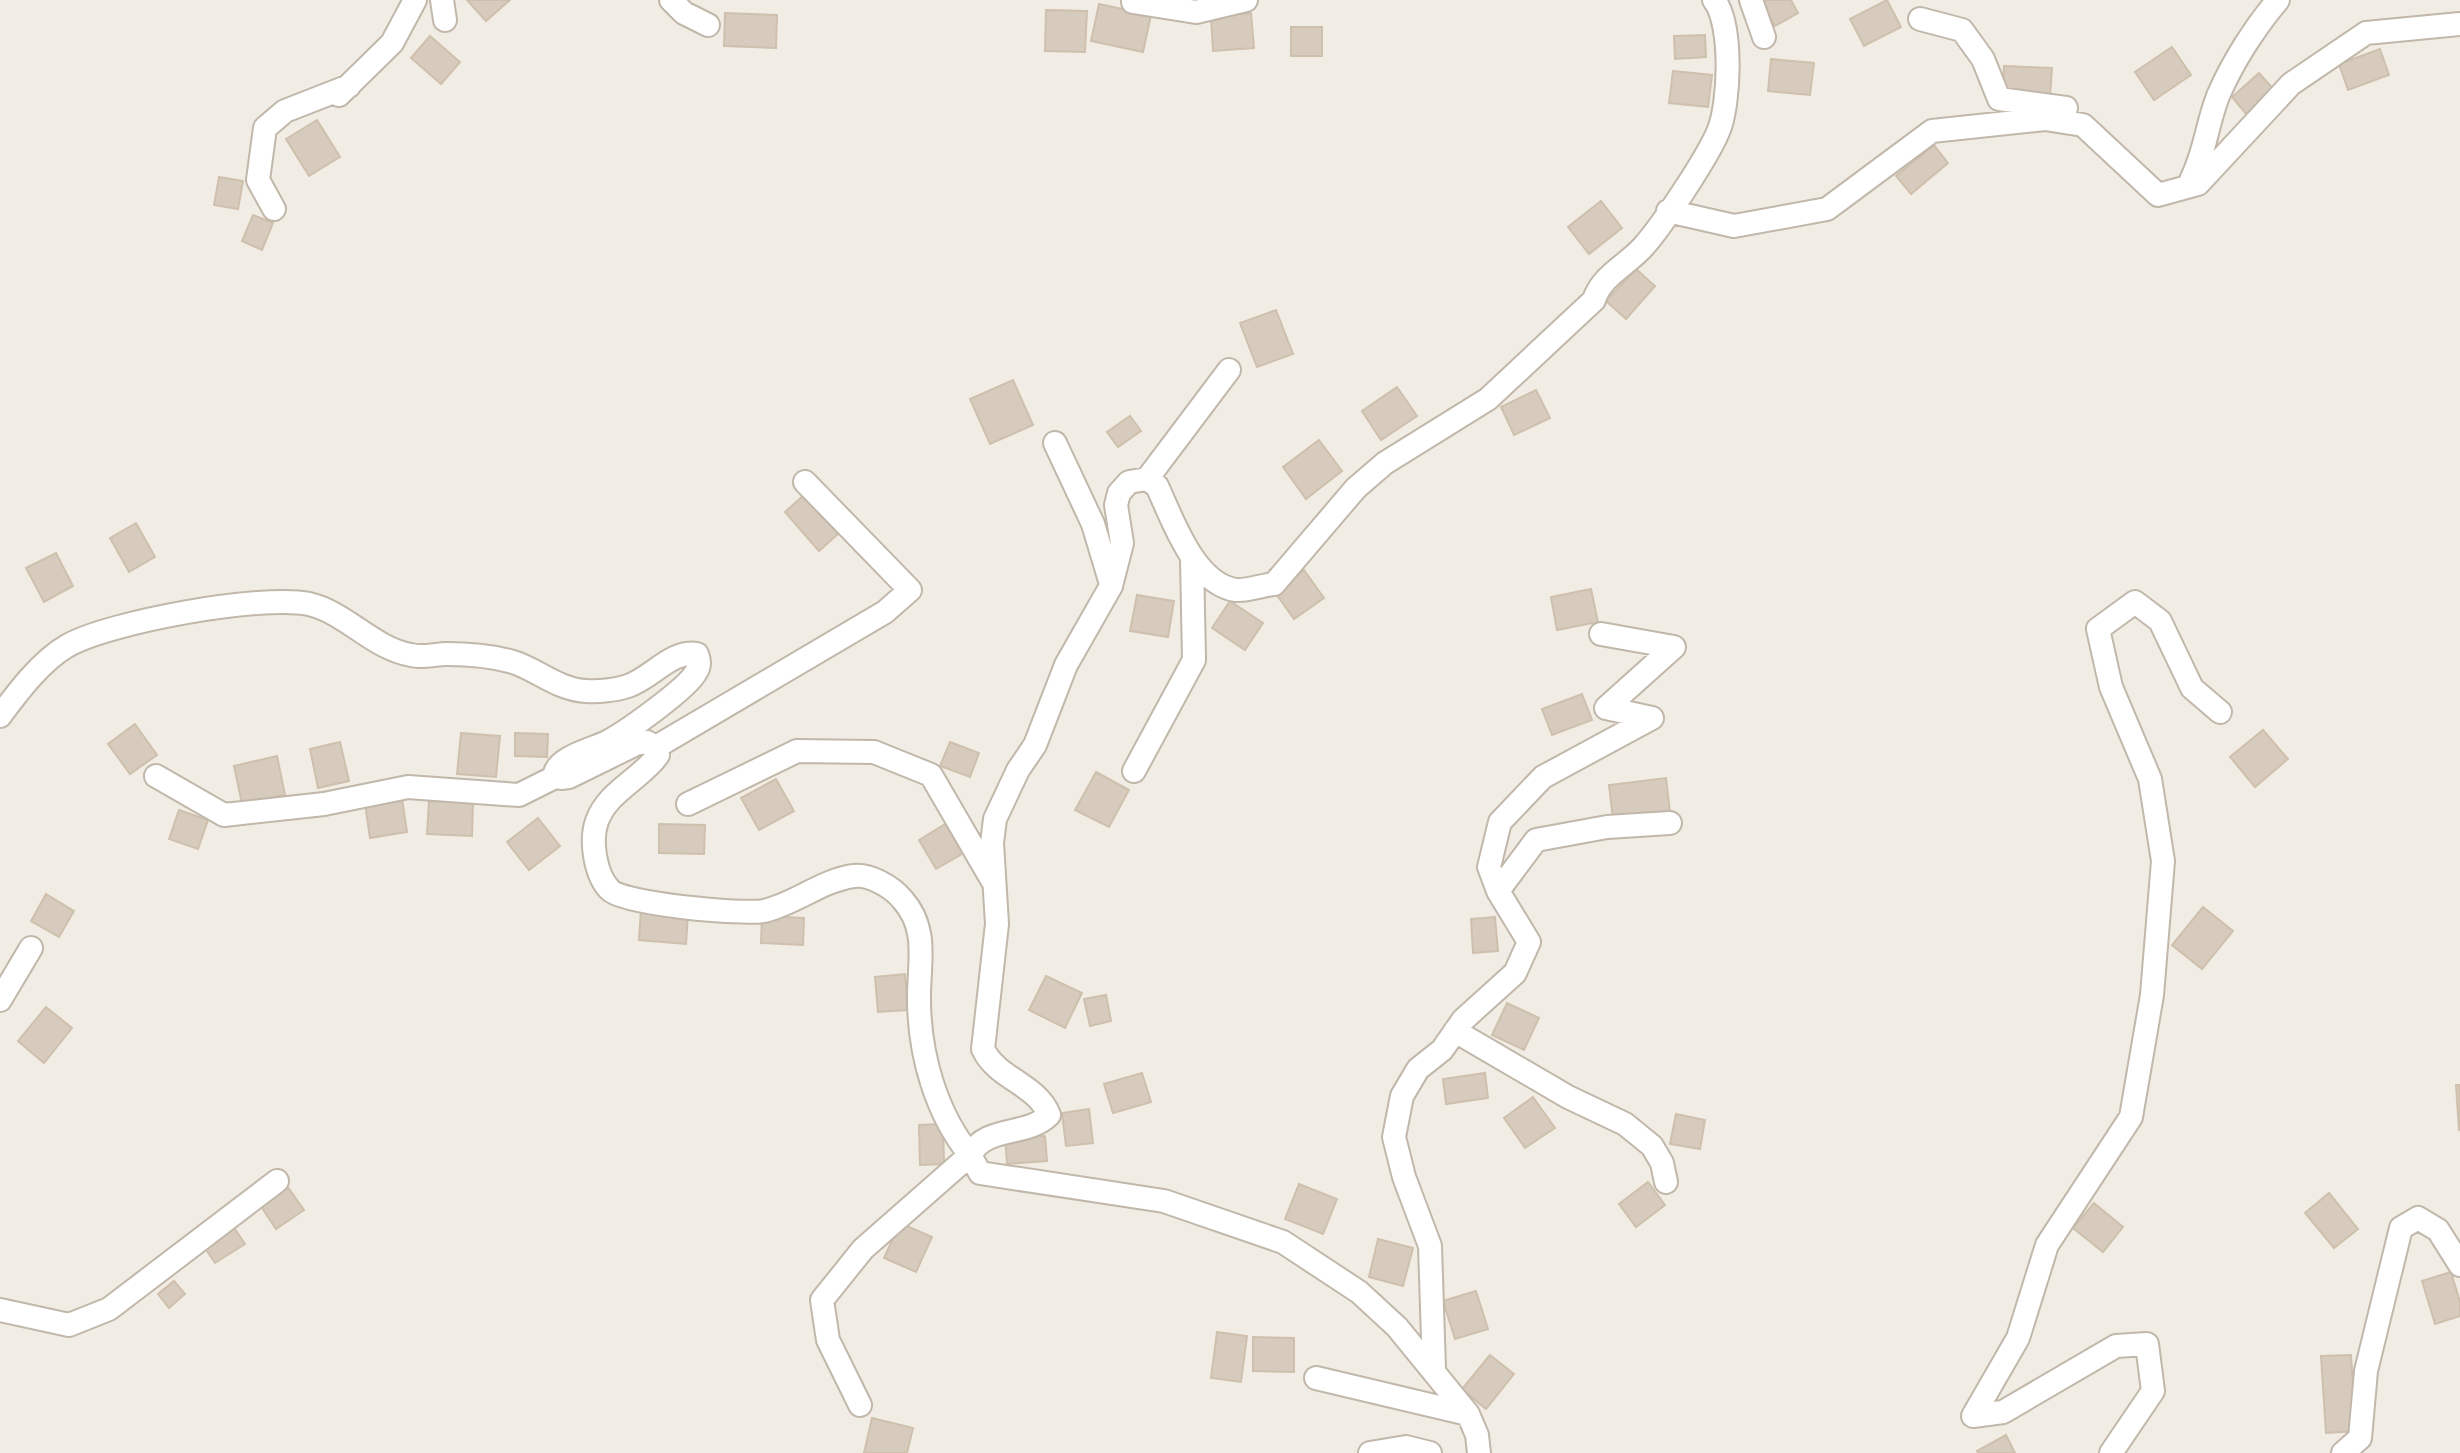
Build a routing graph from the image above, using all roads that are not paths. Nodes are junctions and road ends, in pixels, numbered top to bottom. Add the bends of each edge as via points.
1 (400, 0) edge
2 (415, 0) edge
3 (671, 0) edge
4 (1246, 0) edge
5 (1714, 0) edge
6 (1751, 0) edge
7 (2278, 0) edge
8 (1133, 2) edge
9 (1920, 19) dead end
10 (2460, 24) edge
11 (708, 25) dead end
12 (1764, 37) dead end
13 (392, 43) junction
14 (349, 86) junction
15 (320, 112) dead end
16 (2110, 150) junction
17 (2187, 188) junction
18 (274, 209) dead end
19 (1668, 211) junction
20 (1229, 370) dead end
21 (1055, 443) dead end
22 (1147, 479) junction
23 (805, 482) dead end
24 (1192, 559) junction
25 (1111, 586) junction
26 (1601, 634) dead end
27 (2220, 712) dead end
28 (0, 716) edge
29 (656, 747) junction
30 (1134, 771) dead end
31 (156, 776) dead end
32 (557, 776) junction
33 (688, 804) dead end
34 (1670, 823) dead end
35 (995, 884) junction
36 (1498, 891) junction
37 (31, 948) dead end
38 (0, 1000) edge
39 (1455, 1031) junction
40 (970, 1155) junction
41 (277, 1181) dead end
42 (1666, 1182) dead end
43 (2460, 1265) edge
44 (0, 1310) edge
45 (1434, 1369) junction
46 (1316, 1378) dead end
47 (860, 1405) dead end
48 (1468, 1414) junction
49 (1370, 1453) edge
50 (1430, 1453) edge
51 (1479, 1453) edge
52 (2111, 1453) edge
53 (2343, 1453) edge

1 - 13 street
2 - 13 street
3 - 11 street
4 - 8 street via 1196,12
5 - 19 street via 1722,10 1729,47 1719,131
6 - 12 street
7 - 17 street via 2218,97 2204,155
9 - 16 street via 1962,30 1983,59 1999,99 2084,111
10 - 17 street via 2366,33 2291,84 2198,184
13 - 14 street
14 - 15 street
14 - 18 street via 285,111 265,128 258,180
16 - 17 street via 2158,195
16 - 19 street via 2083,125 2045,119 1932,131 1827,209 1734,226
19 - 24 street via 1643,247 1528,363 1488,399 1385,463 1356,488 1274,584 1235,590
20 - 22 street
21 - 25 street via 1093,524
22 - 24 street via 1157,486
22 - 25 street via 1129,482 1119,493 1122,543
23 - 29 street via 910,590 885,612
24 - 30 street via 1194,660
25 - 35 street via 1066,665 1035,745 995,819
26 - 36 street via 1674,647 1606,708 1652,718 1543,777 1500,822 1489,867
27 - 52 street via 2192,688 2160,621 2135,602 2098,629 2111,687 2150,779 2163,861 2152,995 2131,1117 2047,1245 2018,1338 1973,1416 2003,1412 2116,1346 2147,1344 2153,1391
28 - 32 street via 66,646 121,627 270,601 310,605 396,651 485,656 585,691 626,687 678,656 697,654 696,673 681,689 624,733 555,767
29 - 32 street via 636,744 569,777
29 - 40 street via 658,755 649,767 618,790 597,820 595,849 610,890 624,898 699,909 763,911 857,875 901,897 920,931 925,1061 946,1116
31 - 32 street via 224,815 324,804 408,787 519,795
33 - 35 street via 797,751 874,752 931,775
34 - 36 street via 1536,840
35 - 40 street via 997,924 983,1049 989,1063 1043,1101 1049,1115 1038,1126 988,1137
36 - 39 street via 1529,942 1515,973
37 - 38 street
39 - 42 street via 1625,1124 1652,1146
39 - 45 street via 1418,1069 1402,1096 1394,1137 1430,1246
40 - 45 street via 980,1173 992,1177 1164,1201 1283,1242 1359,1292
40 - 47 street via 863,1249 822,1300 828,1340
41 - 44 street via 109,1309 69,1325
43 - 53 street via 2438,1230 2418,1218 2401,1228 2366,1371 2360,1438
45 - 48 street
46 - 48 street
48 - 51 street
49 - 50 street via 1406,1447

